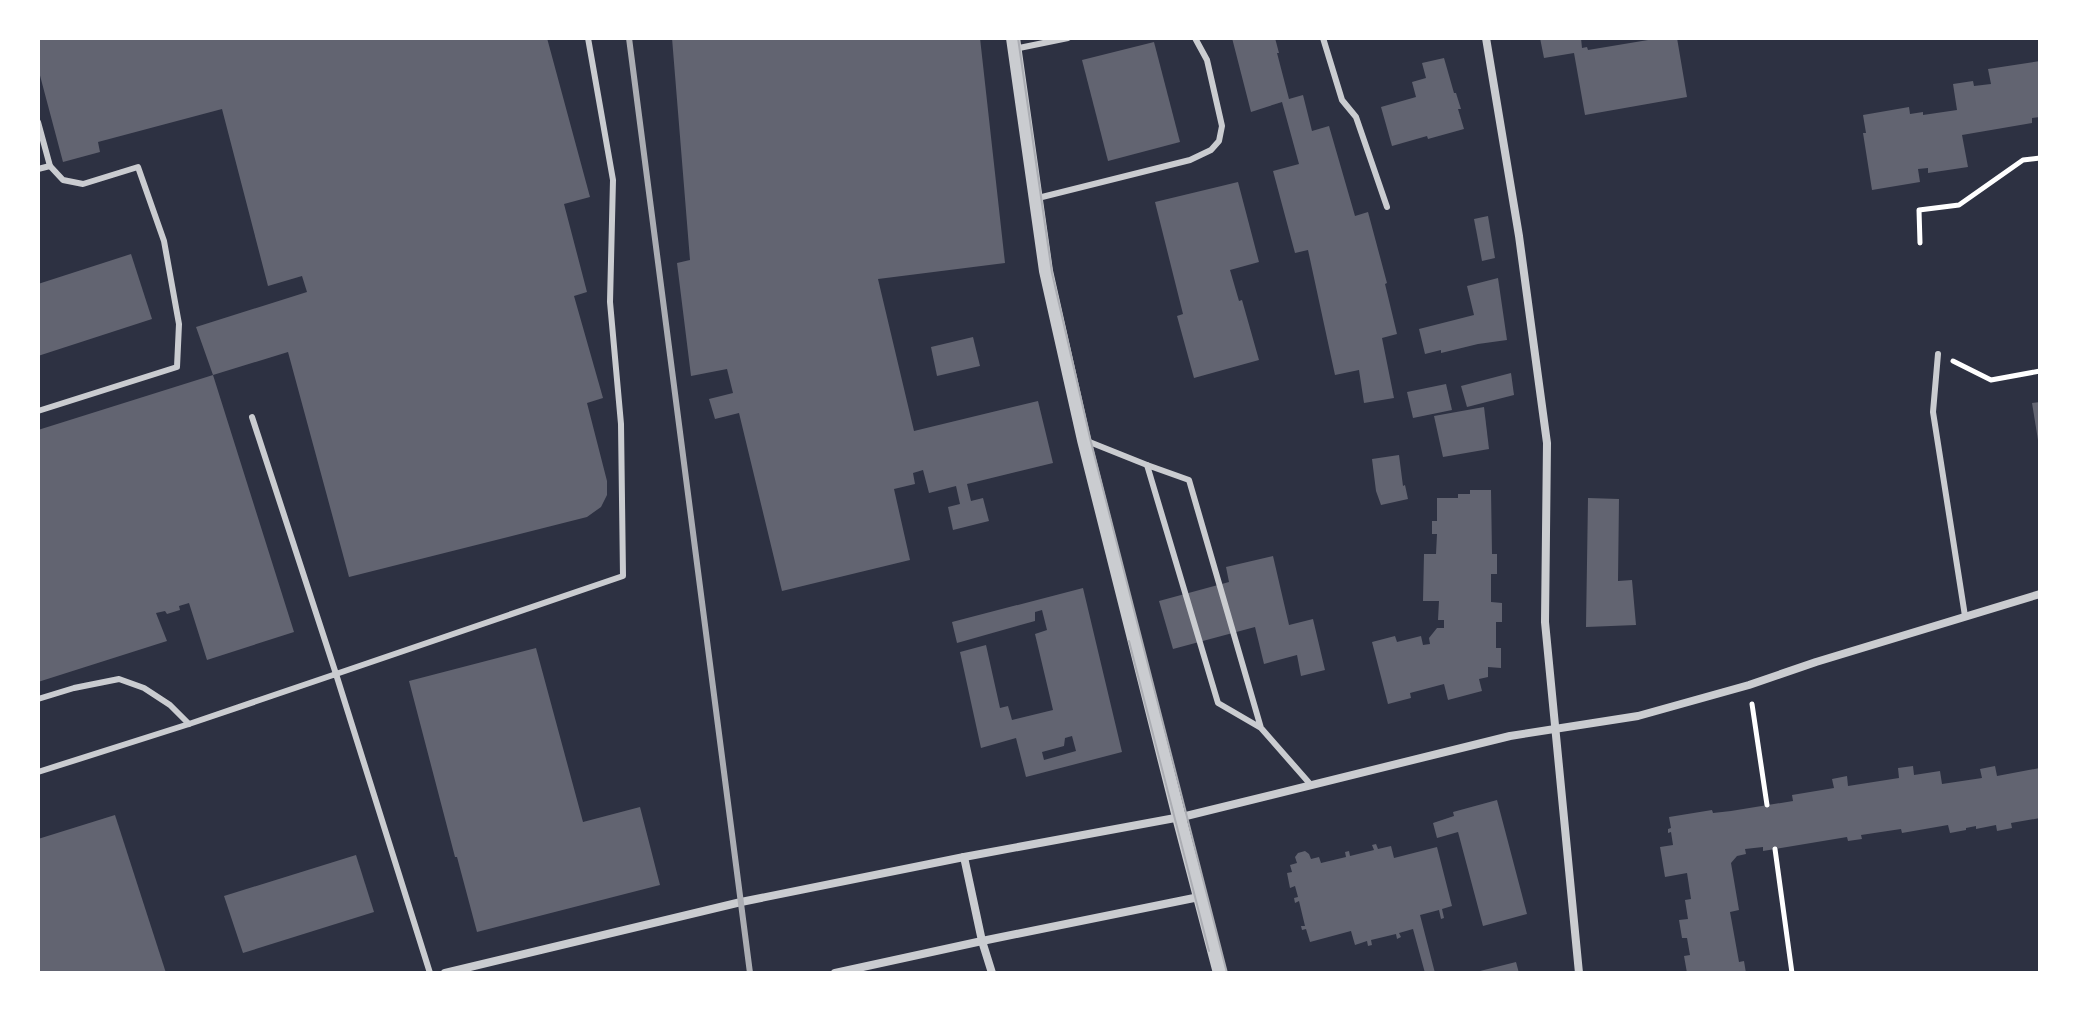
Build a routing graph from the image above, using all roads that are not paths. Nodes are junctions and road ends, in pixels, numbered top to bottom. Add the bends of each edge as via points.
1 (588, 38) edge
2 (1068, 38) edge
3 (1195, 38) edge
4 (1323, 38) edge
5 (1486, 38) edge
6 (1014, 44) edge
7 (38, 122) edge
8 (50, 166) junction
9 (38, 169) edge
10 (1035, 198) junction
11 (1387, 207) dead end
12 (1938, 354) road end
13 (38, 411) edge
14 (252, 417) dead end
15 (1084, 440) junction
16 (1147, 465) junction
17 (2040, 594) edge
18 (1965, 616) junction
19 (336, 674) junction
20 (38, 699) edge
21 (189, 724) junction
22 (1261, 728) junction
23 (1556, 730) junction
24 (38, 772) edge
25 (1311, 785) junction
26 (1179, 817) junction
27 (964, 857) junction
28 (1199, 897) junction
29 (982, 941) junction
30 (430, 973) edge
31 (445, 973) edge
32 (835, 973) edge
33 (992, 973) edge
34 (1220, 973) edge
35 (1579, 973) edge

1 - 19 lane via 613,180 610,302 621,424 623,576
2 - 6 lane
3 - 10 lane via 1207,60 1222,126 1211,150 1190,160
4 - 11 lane via 1342,100 1356,117
5 - 23 street via 1547,443 1545,622
6 - 10 street
7 - 8 lane
8 - 9 lane
8 - 13 lane via 63,180 83,184 138,167 164,241 179,324 177,367
10 - 15 street
12 - 18 lane via 1933,412
14 - 19 lane
15 - 16 lane
15 - 26 street
16 - 22 lane via 1218,703
16 - 22 lane via 1189,480
17 - 18 street
18 - 23 street via 1638,716
19 - 21 lane
19 - 30 lane
20 - 21 lane via 119,679 144,688
21 - 24 lane
22 - 25 lane
23 - 25 street via 1510,736
23 - 35 street
25 - 26 street
26 - 27 street
26 - 28 street
27 - 29 street
27 - 31 street via 741,902
28 - 29 street
28 - 34 street
29 - 32 street
29 - 33 street

